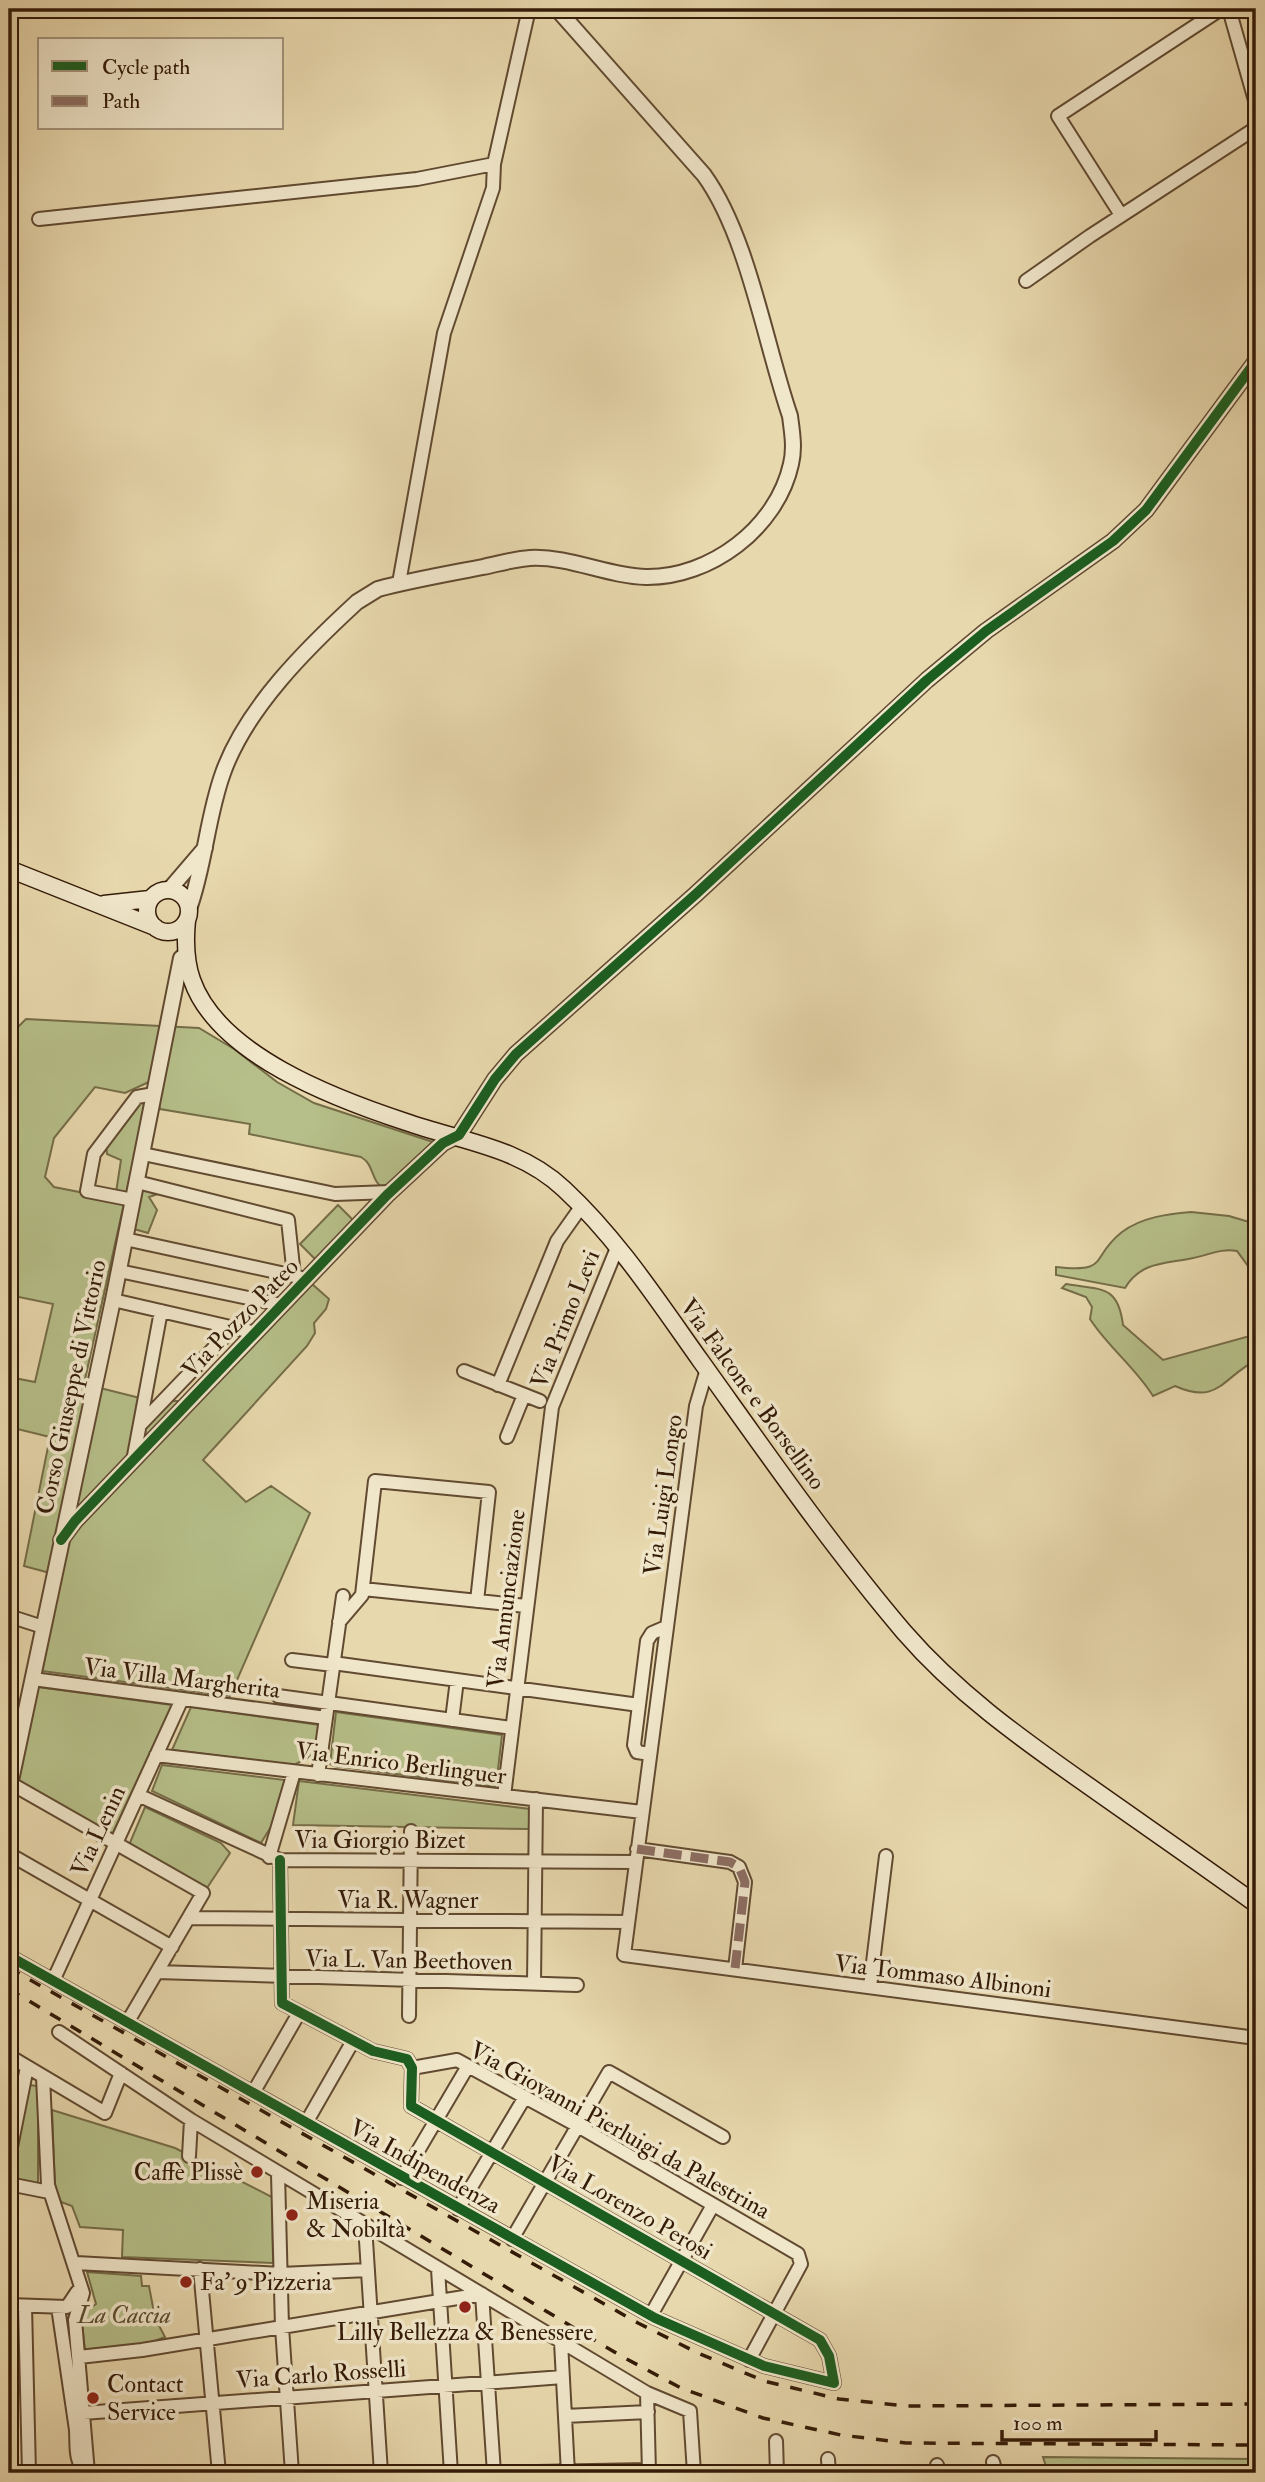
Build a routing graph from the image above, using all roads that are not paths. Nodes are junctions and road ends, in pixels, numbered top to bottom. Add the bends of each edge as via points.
1 (529, 9) edge
2 (557, 9) edge
3 (1221, 9) edge
4 (1228, 9) edge
5 (1256, 104) edge
6 (1256, 128) edge
7 (494, 164) junction
8 (1121, 215) junction
9 (39, 219) dead end
10 (1026, 281) dead end
11 (1256, 361) edge
12 (399, 583) junction
13 (206, 847) junction
14 (9, 869) edge
15 (169, 890) junction
16 (150, 899) junction
17 (100, 905) junction
18 (188, 914) junction
19 (158, 929) junction
20 (185, 963) junction
21 (155, 1094) junction
22 (458, 1135) junction
23 (143, 1154) junction
24 (137, 1182) junction
25 (390, 1192) junction
26 (133, 1200) junction
27 (581, 1207) junction
28 (125, 1238) junction
29 (617, 1248) junction
30 (119, 1271) junction
31 (300, 1277) junction
32 (113, 1300) junction
33 (282, 1305) junction
34 (161, 1311) junction
35 (234, 1328) junction
36 (256, 1332) junction
37 (707, 1369) junction
38 (464, 1371) dead end
39 (498, 1385) junction
40 (524, 1395) junction
41 (546, 1404) junction
42 (140, 1425) junction
43 (507, 1437) dead end
44 (133, 1461) junction
45 (61, 1540) junction
46 (363, 1589) junction
47 (343, 1596) dead end
48 (477, 1601) junction
49 (526, 1606) junction
50 (9, 1616) edge
51 (339, 1622) junction
52 (666, 1627) junction
53 (43, 1628) junction
54 (292, 1660) dead end
55 (333, 1664) junction
56 (33, 1679) junction
57 (457, 1680) junction
58 (517, 1688) junction
59 (278, 1696) dead end
60 (181, 1699) junction
61 (328, 1703) junction
62 (639, 1705) junction
63 (326, 1718) junction
64 (452, 1720) junction
65 (512, 1728) junction
66 (650, 1754) junction
67 (156, 1755) junction
68 (294, 1772) junction
69 (318, 1774) junction
70 (10, 1787) edge
71 (138, 1795) junction
72 (504, 1796) junction
73 (536, 1800) junction
74 (642, 1812) junction
75 (411, 1831) dead end
76 (116, 1843) junction
77 (9, 1854) edge
78 (636, 1856) junction
79 (886, 1856) dead end
80 (275, 1858) junction
81 (411, 1861) junction
82 (535, 1862) junction
83 (89, 1901) junction
84 (1256, 1904) edge
85 (188, 1919) junction
86 (281, 1920) junction
87 (411, 1921) junction
88 (534, 1921) junction
89 (628, 1922) junction
90 (172, 1947) junction
91 (624, 1955) joint
92 (9, 1956) edge
93 (735, 1969) junction
94 (157, 1972) junction
95 (282, 1978) junction
96 (52, 1981) junction
97 (411, 1982) junction
98 (534, 1984) junction
99 (577, 1985) dead end
100 (870, 1987) junction
101 (299, 2013) junction
102 (409, 2016) dead end
103 (127, 2022) junction
104 (59, 2032) dead end
105 (1256, 2038) edge
106 (353, 2041) junction
107 (9, 2056) edge
108 (468, 2066) junction
109 (27, 2067) junction
110 (412, 2068) junction
111 (121, 2073) junction
112 (44, 2077) junction
113 (253, 2093) junction
114 (525, 2097) junction
115 (13, 2114) edge
116 (436, 2119) junction
117 (191, 2120) junction
118 (306, 2123) junction
119 (578, 2126) junction
120 (723, 2137) dead end
121 (492, 2152) junction
122 (190, 2156) dead end
123 (9, 2157) edge
124 (278, 2174) junction
125 (402, 2178) junction
126 (545, 2183) junction
127 (9, 2184) edge
128 (49, 2192) junction
129 (713, 2205) junction
130 (458, 2209) junction
131 (365, 2225) junction
132 (512, 2239) junction
133 (681, 2260) junction
134 (76, 2263) junction
135 (200, 2269) junction
136 (438, 2269) junction
137 (368, 2270) junction
138 (281, 2274) junction
139 (80, 2278) junction
140 (482, 2294) junction
141 (440, 2302) junction
142 (9, 2305) edge
143 (25, 2306) junction
144 (58, 2307) junction
145 (370, 2312) junction
146 (774, 2313) junction
147 (651, 2315) junction
148 (282, 2327) junction
149 (206, 2338) junction
150 (561, 2342) junction
151 (79, 2357) junction
152 (749, 2360) junction
153 (562, 2377) junction
154 (488, 2382) junction
155 (834, 2383) joint
156 (445, 2385) junction
157 (376, 2391) junction
158 (648, 2393) junction
159 (286, 2397) junction
160 (212, 2404) junction
161 (648, 2412) junction
162 (83, 2413) junction
163 (565, 2416) junction
164 (776, 2441) dead end
165 (828, 2459) dead end
166 (649, 2471) edge
167 (568, 2472) edge
168 (29, 2473) edge
169 (88, 2473) edge
170 (219, 2473) edge
171 (292, 2473) edge
172 (381, 2473) edge
173 (451, 2473) edge
174 (490, 2473) edge
175 (694, 2473) edge
176 (777, 2473) edge
177 (829, 2473) edge

1 - 7 street
2 - 12 street via 720,197 790,416 791,464 775,504 754,531 718,558 692,570 643,577 530,558
3 - 8 street via 1058,116
4 - 5 street
6 - 8 street
7 - 9 street via 417,180
7 - 12 street via 493,188 444,333
8 - 10 street
11 - 22 street via 1146,510 1113,541 986,631 927,680 540,1031 495,1079
12 - 13 street via 358,602 254,712 238,735 222,774
13 - 15 street
13 - 18 street
14 - 17 main road
15 - 16 main road
15 - 18 main road via 180,894
16 - 17 main road
16 - 19 main road via 147,911
17 - 19 main road
18 - 19 main road via 173,931
18 - 20 main road, Via Falcone e Borsellino
19 - 20 main road, Via Falcone e Borsellino
20 - 21 street, Corso Giuseppe di Vittorio
20 - 22 main road, Via Falcone e Borsellino via 195,988 219,1023 266,1059 351,1102 409,1124
21 - 23 street, Corso Giuseppe di Vittorio
21 - 26 street via 137,1097 93,1157 87,1191
22 - 25 street, Via Pozzo Pateo via 443,1143
22 - 27 main road, Via Falcone e Borsellino via 536,1168
23 - 24 street, Corso Giuseppe di Vittorio
23 - 25 street via 335,1194
24 - 26 street, Corso Giuseppe di Vittorio
24 - 31 street via 288,1220
25 - 31 street, Via Pozzo Pateo
26 - 28 street, Corso Giuseppe di Vittorio
27 - 29 main road, Via Falcone e Borsellino
27 - 39 street via 557,1241
28 - 30 street, Corso Giuseppe di Vittorio
28 - 31 street
29 - 37 main road, Via Falcone e Borsellino
29 - 41 street, Via Primo Levi
30 - 32 street, Corso Giuseppe di Vittorio
30 - 33 street
31 - 33 street, Via Pozzo Pateo
32 - 34 street
32 - 45 street, Corso Giuseppe di Vittorio
33 - 36 street, Via Pozzo Pateo
34 - 35 street
34 - 42 street
35 - 36 street
35 - 42 street, Via Pozzo Pateo
36 - 44 street, Via Pozzo Pateo
37 - 52 street, Via Luigi Longo via 696,1406
37 - 84 main road, Via Falcone e Borsellino via 861,1579 906,1635 957,1687 999,1722
38 - 39 street
39 - 40 street
40 - 41 street
40 - 43 street
41 - 49 street, Via Annunciazione
42 - 44 street
44 - 45 street, Via Pozzo Pateo
45 - 53 street, Corso Giuseppe di Vittorio
46 - 48 street
46 - 48 street via 375,1481 489,1492
46 - 51 street
47 - 51 street
48 - 49 street
49 - 58 street, Via Annunciazione
50 - 53 street
51 - 55 street
52 - 62 street via 647,1641
52 - 66 street, Via Luigi Longo
53 - 56 street, Corso Giuseppe di Vittorio
54 - 55 street
55 - 57 street
55 - 61 street
56 - 60 street, Via Villa Margherita
56 - 70 street, Corso Giuseppe di Vittorio
57 - 58 street
57 - 64 street
58 - 62 street
58 - 65 street, Via Annunciazione
59 - 61 street, Via Villa Margherita
60 - 63 street, Via Villa Margherita
60 - 67 street, Via Lenin
61 - 63 street
61 - 64 street, Via Villa Margherita
62 - 66 street via 634,1749
63 - 69 street
64 - 65 street, Via Villa Margherita
65 - 72 street, Via Annunciazione
66 - 74 street, Via Luigi Longo
67 - 68 street, Via Enrico Berlinguer
67 - 71 street, Via Lenin
68 - 69 street, Via Enrico Berlinguer
68 - 80 street
69 - 72 street, Via Enrico Berlinguer
70 - 76 street
71 - 76 street, Via Lenin
71 - 80 street, Via Giorgio Bizet
72 - 73 street, Via Enrico Berlinguer
73 - 74 street, Via Enrico Berlinguer
73 - 82 street
74 - 78 street, Via Luigi Longo
75 - 81 street
76 - 83 street, Via Lenin
76 - 85 street via 203,1893
77 - 83 street
78 - 82 street, Via Giorgio Bizet
78 - 89 street, Via Luigi Longo
78 - 93 street, Via Giorgio Bizet via 730,1862 739,1867 745,1882
79 - 100 street
80 - 81 street, Via Giorgio Bizet
80 - 86 street
81 - 82 street, Via Giorgio Bizet
81 - 87 street
82 - 88 street
83 - 90 street
83 - 96 street, Via Lenin
85 - 86 street, Via R. Wagner
85 - 90 street
86 - 87 street, Via R. Wagner
86 - 95 street
87 - 88 street, Via R. Wagner
87 - 97 street
88 - 89 street, Via R. Wagner
88 - 98 street
89 - 91 street, Via Luigi Longo
90 - 94 street
91 - 93 street, Via Tommaso Albinoni
92 - 96 street, Via Indipendenza
93 - 100 street, Via Tommaso Albinoni
94 - 95 street, Via L. Van Beethoven
94 - 103 street
95 - 97 street, Via L. Van Beethoven
95 - 101 street via 282,2004
96 - 103 street, Via Indipendenza
97 - 98 street, Via L. Van Beethoven
97 - 102 street
98 - 99 street, Via L. Van Beethoven
100 - 105 street, Via Tommaso Albinoni
101 - 106 street
101 - 113 street
103 - 113 street, Via Indipendenza
104 - 111 street
106 - 110 street via 379,2054 405,2057
106 - 118 street
107 - 109 street
108 - 110 street, Via Giovanni Pierluigi da Palestrina via 450,2059
108 - 114 street, Via Giovanni Pierluigi da Palestrina
108 - 116 street
109 - 112 street
109 - 115 street
110 - 116 street, Via Lorenzo Perosi via 411,2106
111 - 112 street via 105,2113
111 - 117 street
112 - 128 street
113 - 118 street, Via Indipendenza
114 - 119 street, Via Giovanni Pierluigi da Palestrina
114 - 121 street
115 - 123 street
116 - 121 street, Via Lorenzo Perosi
116 - 125 street
117 - 122 street
117 - 124 street
118 - 125 street, Via Indipendenza
119 - 120 street via 610,2072
119 - 126 street
119 - 129 street, Via Giovanni Pierluigi da Palestrina
121 - 126 street, Via Lorenzo Perosi
121 - 130 street
124 - 131 street
124 - 138 street
125 - 130 street, Via Indipendenza
126 - 132 street
126 - 133 street, Via Lorenzo Perosi
127 - 128 street
128 - 134 street
129 - 133 street
129 - 146 street, Via Giovanni Pierluigi da Palestrina via 798,2254 801,2260
130 - 132 street, Via Indipendenza
131 - 136 street
131 - 137 street
132 - 147 street, Via Indipendenza
133 - 146 street, Via Lorenzo Perosi
133 - 147 street
134 - 135 street
134 - 139 street
135 - 138 street
135 - 149 street
136 - 140 street
136 - 141 street
137 - 138 street
137 - 145 street
138 - 148 street
139 - 144 street via 72,2302
139 - 151 street via 83,2293 75,2320
140 - 141 street
140 - 150 street
140 - 154 street
141 - 145 street
141 - 156 street
142 - 143 street
143 - 144 street
143 - 168 street
144 - 169 street via 77,2458
145 - 148 street
145 - 157 street
146 - 152 street
146 - 155 street, Via Lorenzo Perosi via 820,2340 829,2356
147 - 152 street, Via Indipendenza
148 - 149 street
148 - 159 street
149 - 151 street
149 - 160 street
150 - 153 street
150 - 158 street
151 - 162 street
152 - 155 street, Via Indipendenza
153 - 154 street, Via Carlo Rosselli
153 - 163 street
154 - 156 street, Via Carlo Rosselli
154 - 174 street
156 - 157 street, Via Carlo Rosselli
156 - 173 street
157 - 159 street, Via Carlo Rosselli
157 - 172 street
158 - 161 street
158 - 175 street via 690,2411
159 - 160 street, Via Carlo Rosselli
159 - 171 street
160 - 162 street, Via Carlo Rosselli
160 - 170 street
161 - 163 street
161 - 166 street
162 - 169 street
163 - 167 street
164 - 176 street
165 - 177 street
166 - 167 street
167 - 174 street

